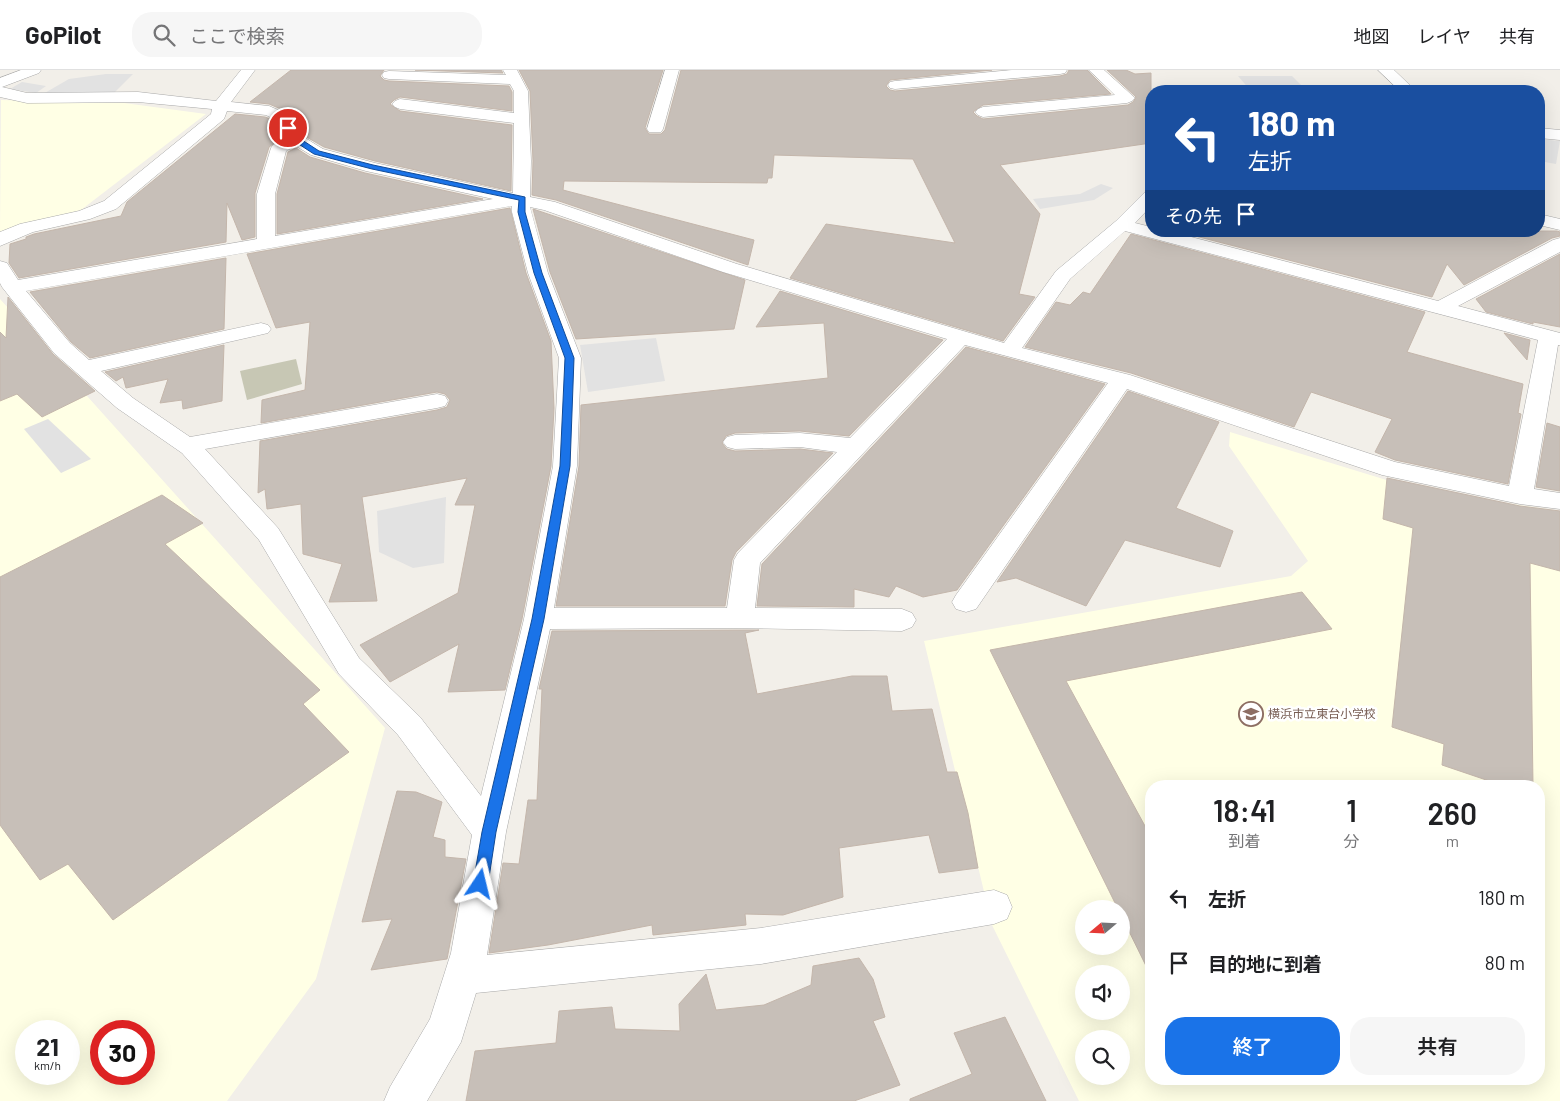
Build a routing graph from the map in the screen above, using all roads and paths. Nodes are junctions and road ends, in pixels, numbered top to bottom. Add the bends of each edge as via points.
1 (34, 70) edge
2 (248, 70) edge
3 (672, 70) edge
4 (1060, 70) edge
5 (1096, 70) edge
6 (1385, 70) edge
7 (389, 75) dead end
8 (513, 75) edge
9 (0, 83) edge
10 (895, 85) dead end
11 (1402, 85) edge
12 (0, 92) edge
13 (400, 104) dead end
14 (220, 106) junction
15 (983, 112) dead end
16 (522, 119) junction
17 (655, 129) dead end
18 (1545, 134) edge
19 (1560, 135) edge
20 (296, 139) junction
21 (522, 198) junction
22 (1145, 202) edge
23 (1545, 221) edge
24 (1122, 225) junction
25 (1560, 225) edge
26 (1145, 231) edge
27 (1168, 237) edge
28 (0, 240) edge
29 (266, 243) junction
30 (1560, 244) edge
31 (6, 277) edge
32 (1442, 308) junction
33 (261, 329) dead end
34 (962, 336) junction
35 (1554, 337) edge
36 (1009, 351) junction
37 (85, 368) junction
38 (1122, 380) junction
39 (437, 401) dead end
40 (735, 442) dead end
41 (186, 445) junction
42 (856, 446) junction
43 (1520, 496) junction
44 (1560, 500) edge
45 (966, 602) dead end
46 (740, 618) junction
47 (538, 619) junction
48 (902, 620) dead end
49 (489, 832) junction
50 (994, 907) dead end
51 (461, 976) junction
52 (404, 1101) edge

1 - 9 street
2 - 14 street
3 - 17 street
4 - 10 street
5 - 15 street via 1127,98
6 - 11 street
7 - 8 street
8 - 16 street via 521,91
12 - 14 street via 27,98 138,97
13 - 16 street
14 - 20 street via 269,111 280,116
14 - 28 street via 219,116 98,212 23,229
16 - 21 street
18 - 19 street
20 - 21 street via 317,152 363,165
20 - 29 street via 279,148 266,194
21 - 29 street
21 - 34 street via 730,268
21 - 47 street via 521,212 538,273 570,358 565,466
22 - 24 street
23 - 25 street
24 - 26 street
24 - 36 street via 1064,275
27 - 32 street
29 - 31 street
30 - 32 street
31 - 37 street via 62,348
32 - 35 street
33 - 37 street
34 - 36 street
34 - 42 street
35 - 43 street
36 - 38 street
37 - 41 street via 125,403
38 - 43 street via 1391,469
38 - 45 street
39 - 41 street
40 - 42 street via 800,440
41 - 49 street via 269,534 349,666 409,726
42 - 46 street via 747,560
43 - 44 street
46 - 47 street
46 - 48 street
47 - 49 street
49 - 51 street
50 - 51 street via 761,946
51 - 52 street via 446,1028

